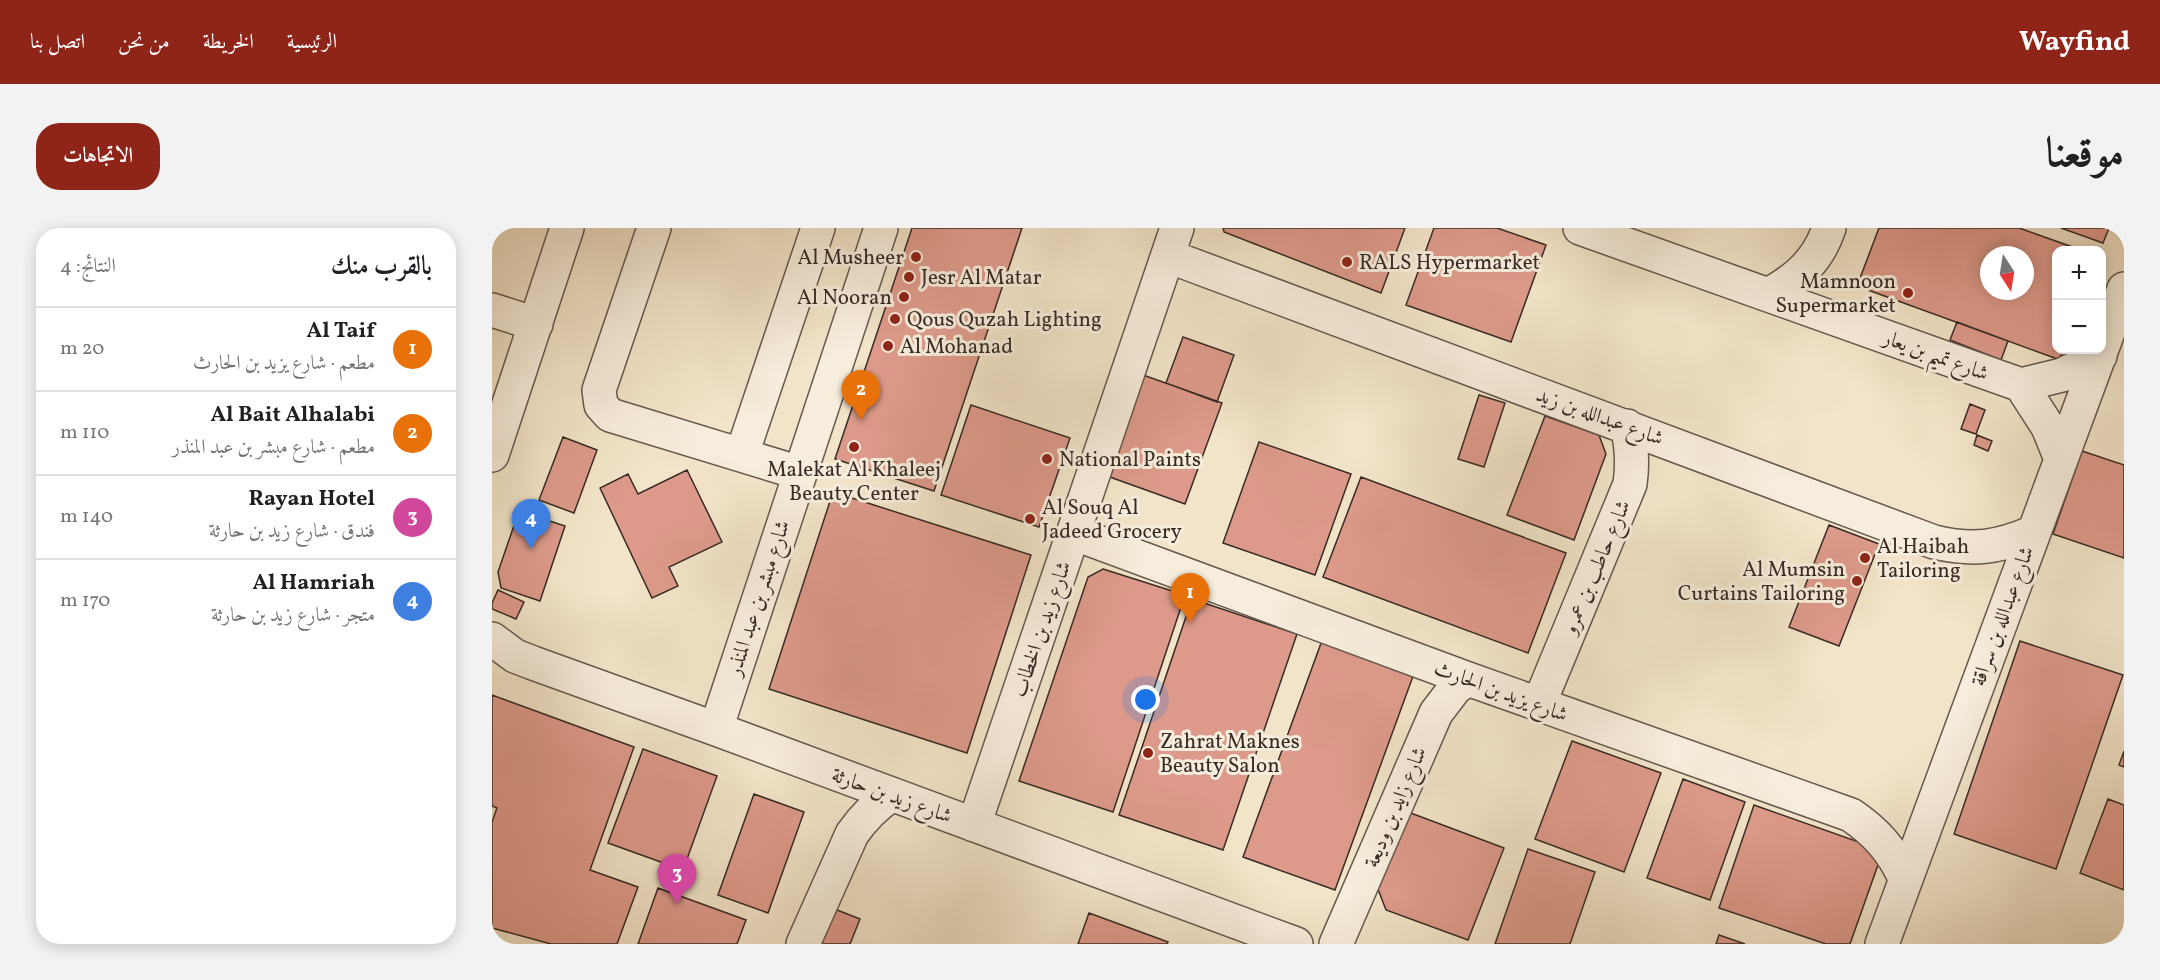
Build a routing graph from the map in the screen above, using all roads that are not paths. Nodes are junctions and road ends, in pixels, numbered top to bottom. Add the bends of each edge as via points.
1 (567, 228) edge
2 (654, 228) edge
3 (818, 228) edge
4 (881, 228) edge
5 (1580, 228) edge
6 (1830, 228) edge
7 (1172, 242) edge
8 (2124, 289) edge
9 (1768, 295) junction
10 (492, 310) edge
11 (536, 324) junction
12 (2100, 356) junction
13 (2021, 385) junction
14 (1627, 426) junction
15 (742, 454) junction
16 (492, 455) edge
17 (2061, 459) junction
18 (800, 473) junction
19 (2034, 532) junction
20 (1073, 533) junction
21 (494, 643) edge
22 (1468, 679) junction
23 (1539, 705) junction
24 (716, 729) junction
25 (891, 795) junction
26 (974, 825) junction
27 (834, 872) junction
28 (1905, 878) junction
29 (782, 944) edge
30 (803, 944) edge
31 (1296, 944) edge
32 (1336, 944) edge
33 (1882, 944) edge

1 - 11 street
2 - 15 street via 599,390 601,405 610,415
3 - 15 street
4 - 18 street, شارع مبشر بن عبد المنذر
5 - 9 street, شارع تميم بن يعار
6 - 9 street via 1811,262 1791,282
7 - 14 street, شارع عبدالله بن زيد
7 - 20 street, شارع زيد بن الخطاب
8 - 12 street, شارع عبدالله بن سراقة
9 - 13 street, شارع تميم بن يعار
10 - 11 street
11 - 16 street
12 - 13 street via 2062,375
12 - 17 street, شارع عبدالله بن سراقة
13 - 17 street via 2044,420
14 - 19 street, شارع عبدالله بن زيد via 1934,542 1959,548 1985,548
14 - 23 street, شارع حاطب بن عمرو via 1632,445 1630,484
15 - 18 street
17 - 19 street, شارع عبدالله بن سراقة
18 - 24 street, شارع مبشر بن عبد المنذر
19 - 28 street, شارع عبدالله بن سراقة
20 - 22 street, شارع يزيد بن الحارث
20 - 26 street, شارع زيد بن الخطاب
21 - 24 street, شارع زيد بن حارثة via 533,663
22 - 23 street, شارع يزيد بن الحارث
22 - 32 street, شارع زايد بن وديعة via 1455,688 1436,712
23 - 28 street, شارع يزيد بن الحارث via 1851,815 1884,842
24 - 25 street, شارع زيد بن حارثة
25 - 26 street, شارع زيد بن حارثة
25 - 27 street via 863,819
26 - 31 street, شارع زيد بن حارثة
27 - 29 street via 823,874 807,886
27 - 30 street
28 - 33 street, شارع عبدالله بن سراقة

